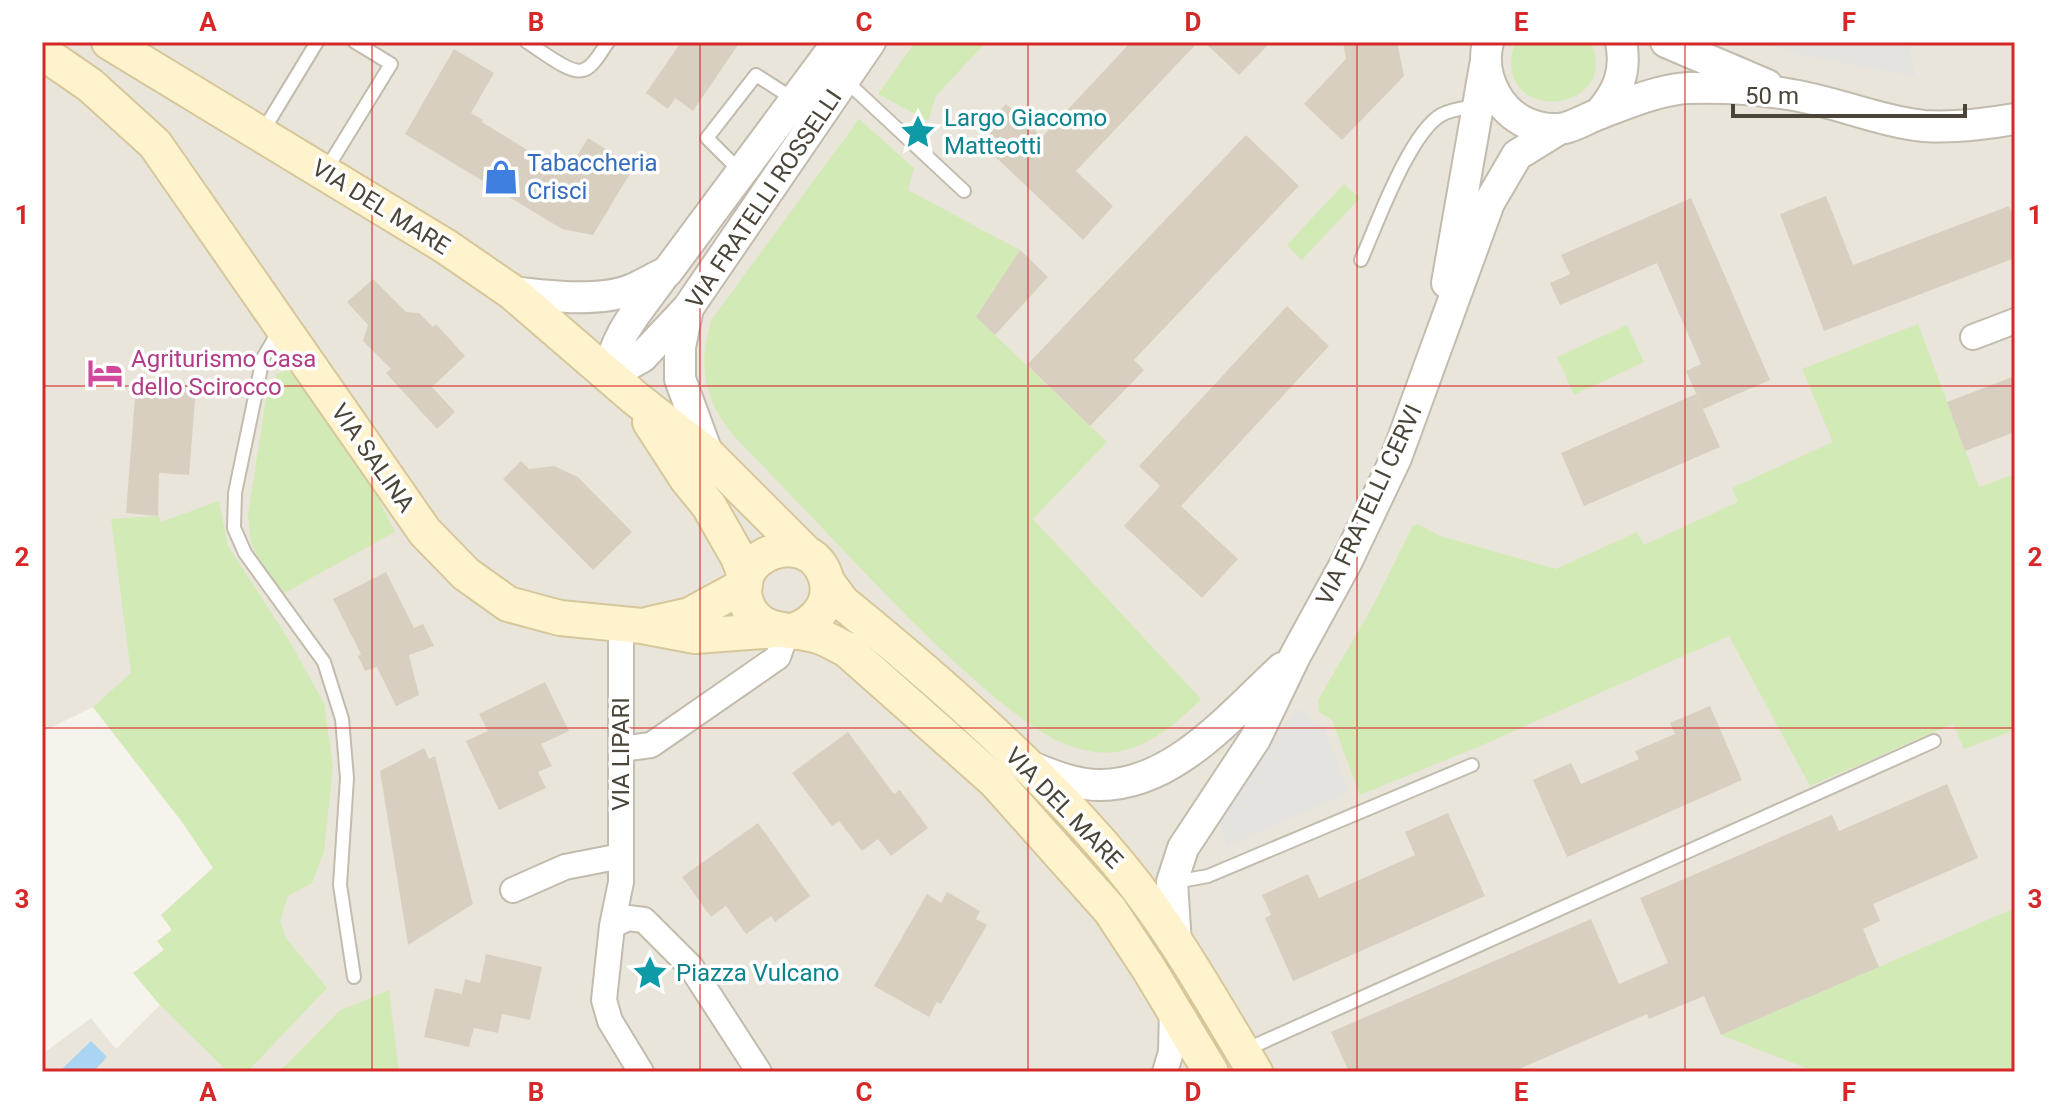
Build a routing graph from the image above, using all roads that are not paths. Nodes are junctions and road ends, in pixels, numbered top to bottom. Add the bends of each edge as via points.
1 (109, 42) edge
2 (317, 42) edge
3 (355, 42) edge
4 (527, 42) edge
5 (608, 42) edge
6 (838, 42) edge
7 (870, 42) edge
8 (1621, 42) edge
9 (1666, 42) edge
10 (1707, 49) edge
11 (42, 52) edge
12 (1487, 53) edge
13 (844, 78) junction
14 (1787, 94) junction
15 (795, 100) junction
16 (1477, 106) junction
17 (1599, 114) junction
18 (2015, 119) edge
19 (1559, 129) junction
20 (261, 134) junction
21 (325, 173) junction
22 (742, 173) junction
23 (964, 191) dead end
24 (1361, 260) dead end
25 (667, 272) junction
26 (512, 292) junction
27 (688, 308) junction
28 (2015, 321) edge
29 (282, 326) junction
30 (1973, 337) dead end
31 (1437, 352) junction
32 (609, 375) junction
33 (635, 398) junction
34 (708, 455) junction
35 (807, 554) junction
36 (745, 581) junction
37 (827, 582) junction
38 (631, 626) junction
39 (787, 631) junction
40 (1295, 656) junction
41 (1934, 741) dead end
42 (621, 749) junction
43 (1024, 765) junction
44 (1472, 765) dead end
45 (621, 856) junction
46 (621, 882) junction
47 (1172, 882) junction
48 (513, 890) dead end
49 (644, 920) junction
50 (612, 926) junction
51 (1176, 944) junction
52 (354, 977) dead end
53 (1172, 1006) junction
54 (1249, 1062) edge
55 (641, 1072) edge
56 (759, 1072) edge
57 (1165, 1072) edge
58 (1211, 1072) edge

1 - 20 main road, VIA DEL MARE
2 - 20 lane
3 - 21 lane via 391,64
4 - 5 lane via 572,71 592,64
6 - 15 street, VIA FRATELLI ROSSELLI
7 - 13 street, VIA FRATELLI ROSSELLI
8 - 17 street via 1622,78
9 - 10 street
10 - 14 street
11 - 29 main road, VIA SALINA via 90,85 155,144
12 - 16 street
12 - 19 street via 1490,85 1501,104 1537,127
13 - 23 lane
13 - 27 street, VIA FRATELLI ROSSELLI
14 - 17 street via 1683,88
14 - 18 street via 1923,126
15 - 22 street, VIA FRATELLI ROSSELLI
15 - 22 lane via 756,75 707,138
16 - 24 lane via 1442,114 1426,128
16 - 31 street
17 - 19 street
19 - 31 street via 1517,155 1489,203
20 - 21 main road, VIA DEL MARE
21 - 26 main road, VIA DEL MARE
22 - 25 street, VIA FRATELLI ROSSELLI
25 - 26 street, VIA FRATELLI ROSSELLI via 630,290 605,294
25 - 32 street via 618,338
26 - 32 main road, VIA DEL MARE
27 - 32 street via 642,357
27 - 34 street, VIA FRATELLI ROSSELLI via 680,379
28 - 30 street
29 - 38 main road, VIA SALINA via 425,532 466,574 508,604 560,618
29 - 52 lane via 263,358 235,493 234,528 245,553 324,662 342,719 347,778 340,885
31 - 40 street, VIA FRATELLI CERVI via 1396,458
32 - 33 main road, VIA DEL MARE
33 - 34 main road
33 - 36 main road via 709,506 738,557
34 - 35 main road
35 - 36 main road via 793,548 764,554
35 - 37 main road
36 - 38 main road via 690,615
36 - 39 main road via 749,609 766,626
37 - 39 main road via 817,618
37 - 43 main road, VIA DEL MARE via 843,603
38 - 39 main road, VIA SALINA via 695,636
38 - 42 street, VIA LIPARI
39 - 42 street via 778,657 651,745
39 - 53 main road, VIA DEL MARE via 846,649 995,781 1110,910
40 - 43 street via 1164,769 1130,782 1097,785
40 - 47 street, VIA FRATELLI CERVI via 1255,739 1183,848
41 - 54 lane
42 - 45 street, VIA LIPARI
43 - 51 main road, VIA DEL MARE via 1121,867
44 - 47 lane via 1208,876
45 - 46 street, VIA LIPARI
45 - 48 street via 565,867
46 - 49 street
46 - 50 street, VIA LIPARI
47 - 51 street
49 - 50 street via 628,918
49 - 56 street via 691,967
50 - 55 street, VIA LIPARI via 604,1000 610,1021
51 - 54 main road, VIA DEL MARE
53 - 57 street
53 - 58 main road, VIA DEL MARE

